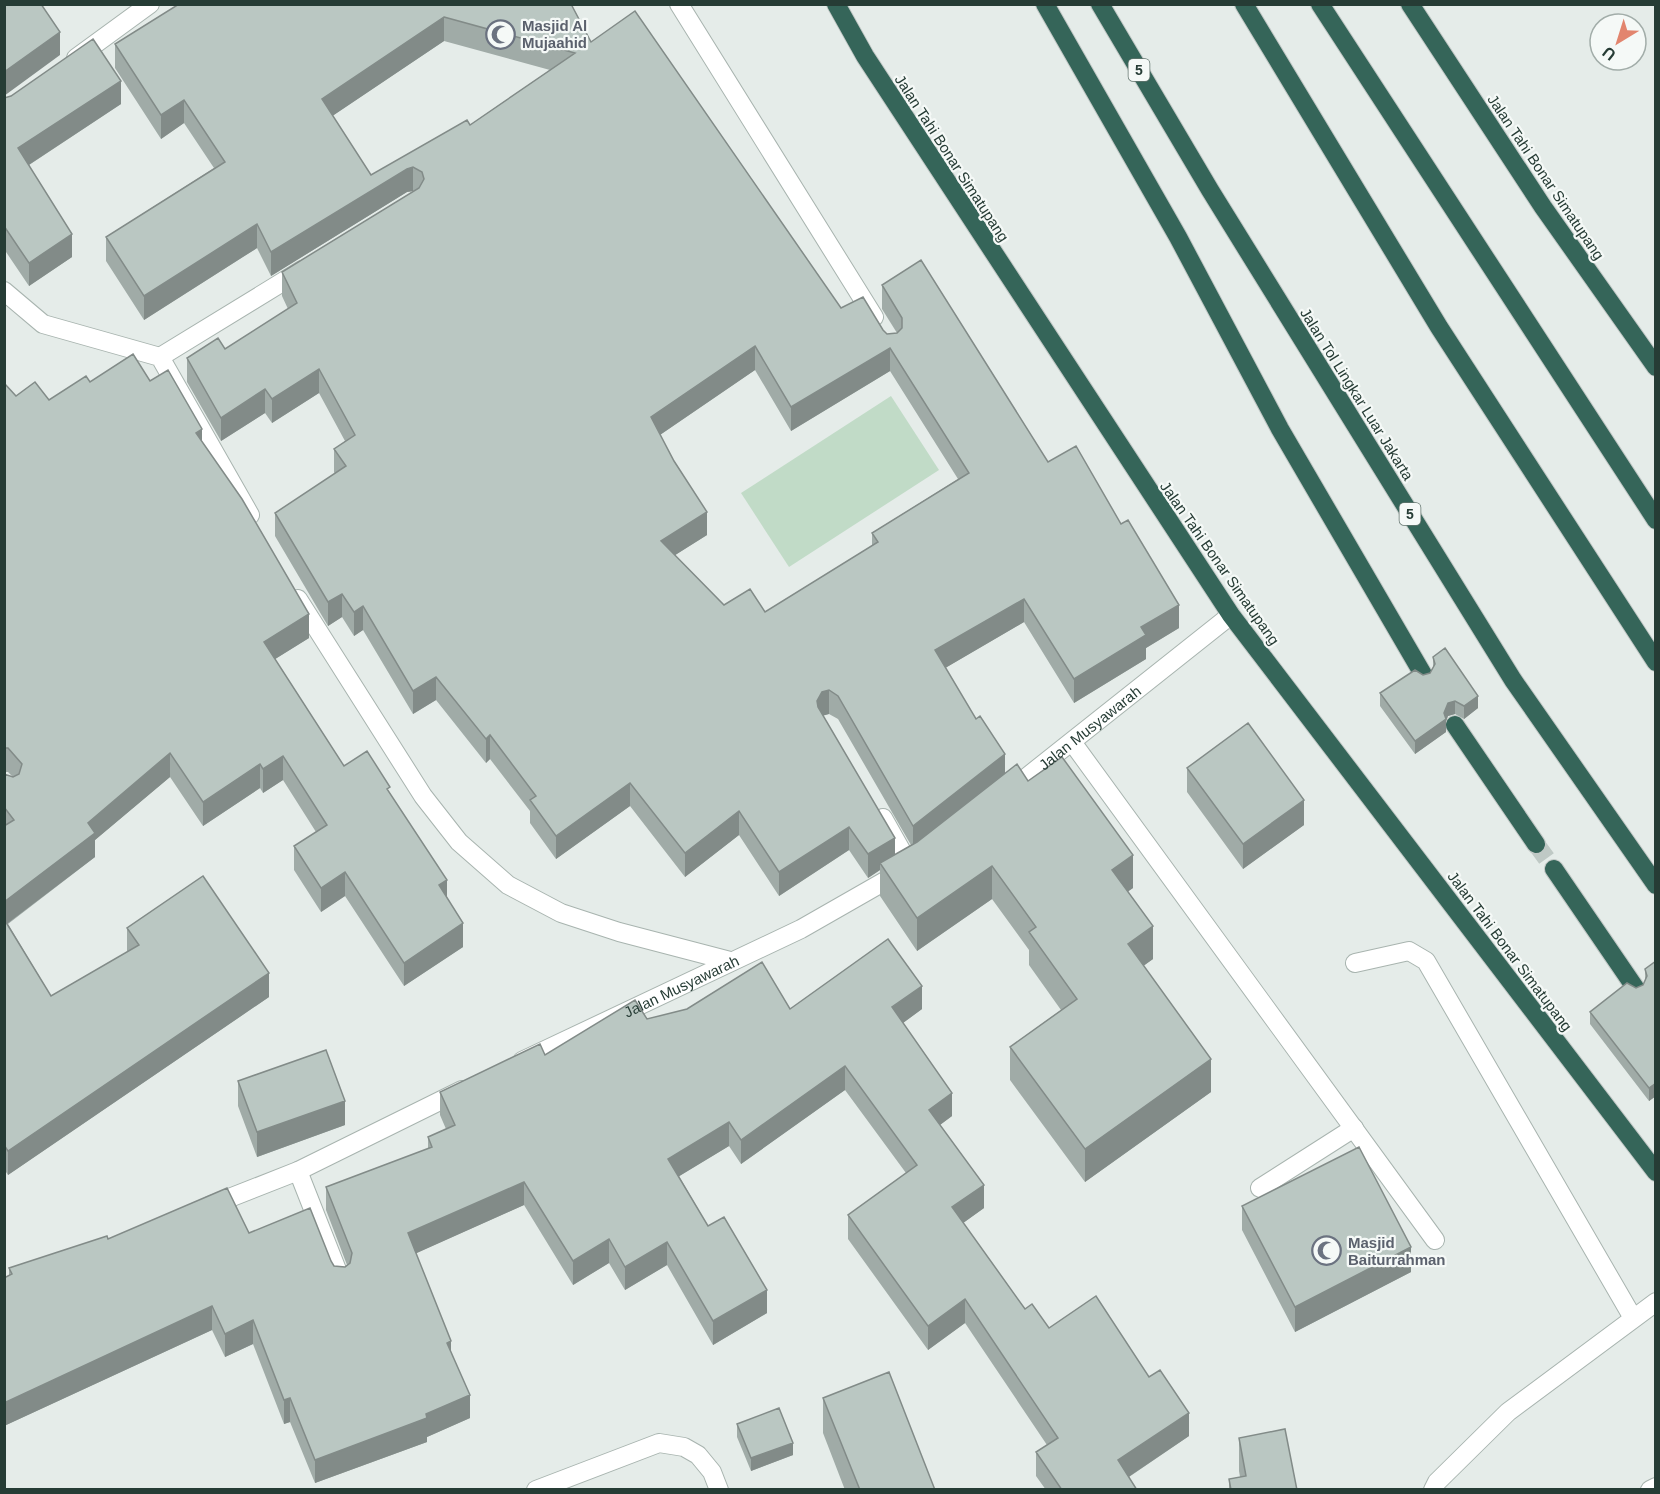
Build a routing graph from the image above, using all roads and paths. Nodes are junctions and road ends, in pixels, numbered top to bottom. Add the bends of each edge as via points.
1 (150, 4) edge
2 (679, 4) edge
3 (836, 4) edge
4 (1045, 4) edge
5 (1100, 4) edge
6 (1244, 4) edge
7 (1320, 4) edge
8 (1410, 4) edge
9 (59, 71) edge
10 (322, 258) edge
11 (4, 291) edge
12 (886, 337) edge
13 (160, 357) junction
14 (1656, 367) edge
15 (1656, 520) edge
16 (258, 528) edge
17 (286, 579) edge
18 (1231, 615) junction
19 (1656, 662) edge
20 (1424, 676) edge
21 (1455, 725) dead end
22 (1072, 742) junction
23 (990, 805) edge
24 (875, 806) edge
25 (1536, 844) tunnel mouth
26 (928, 852) edge
27 (910, 866) junction
28 (1554, 869) tunnel mouth
29 (1656, 885) edge
30 (730, 961) junction
31 (1355, 963) dead end
32 (1636, 989) edge
33 (509, 1067) edge
34 (478, 1082) edge
35 (1354, 1128) junction
36 (298, 1171) junction
37 (1656, 1172) edge
38 (1260, 1188) dead end
39 (191, 1214) edge
40 (1435, 1240) dead end
41 (341, 1280) edge
42 (1656, 1302) edge
43 (1633, 1318) junction
44 (1656, 1488) edge
45 (536, 1490) edge
46 (719, 1490) edge
47 (1433, 1490) edge
48 (1650, 1490) edge

1 - 9 street
2 - 12 street
3 - 18 highway, Jalan Tahi Bonar Simatupang via 864,56
4 - 20 highway via 1178,237 1280,429
5 - 29 highway, Jalan Tol Lingkar Luar Jakarta / 5 via 1210,190 1513,680
6 - 19 highway via 1439,327
7 - 15 highway
8 - 14 highway, Jalan Tahi Bonar Simatupang via 1543,207
10 - 13 street
11 - 13 street via 43,324
13 - 16 street
17 - 30 street via 423,796 459,842 508,885 561,913
18 - 22 street, Jalan Musyawarah
18 - 37 highway, Jalan Tahi Bonar Simatupang
21 - 25 highway
22 - 23 street, Jalan Musyawarah
22 - 35 street
24 - 27 street
26 - 27 street, Jalan Musyawarah
27 - 30 street, Jalan Musyawarah via 801,929
28 - 32 highway
30 - 33 street, Jalan Musyawarah
31 - 43 street via 1409,951 1426,961
34 - 36 street
35 - 38 street
35 - 40 street
36 - 39 street
36 - 41 street
42 - 43 street
43 - 47 street via 1508,1412
44 - 48 street
45 - 46 street via 659,1443 698,1455 712,1472

